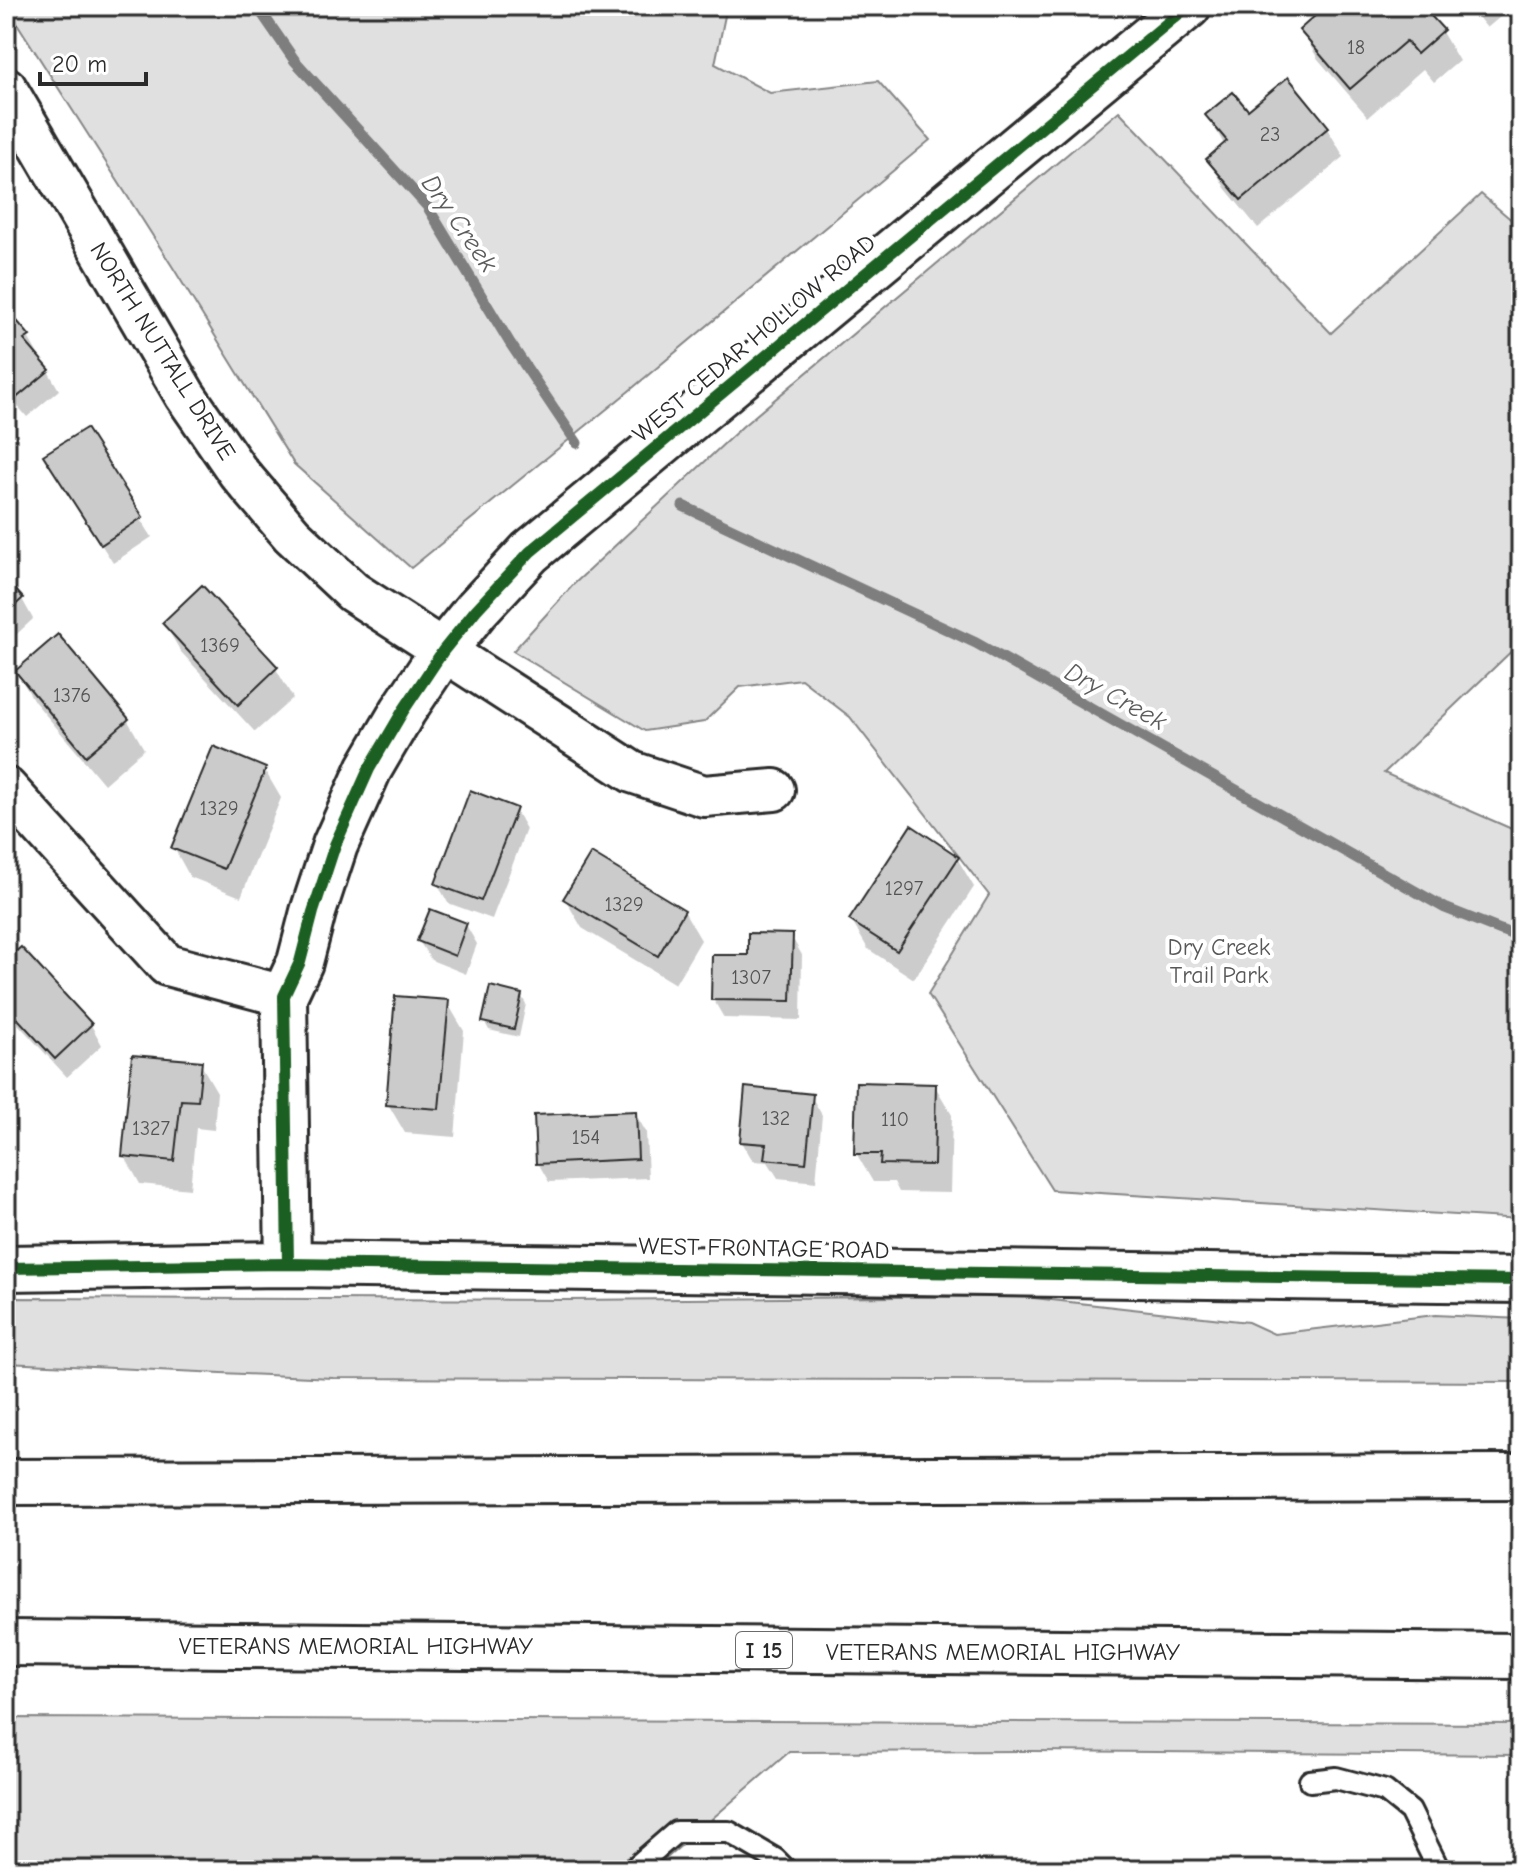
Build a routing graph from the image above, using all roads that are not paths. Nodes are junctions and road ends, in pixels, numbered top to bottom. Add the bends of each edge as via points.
1 (1188, 6) edge
2 (6, 88) edge
3 (443, 651) junction
4 (6, 788) edge
5 (774, 790) dead end
6 (284, 996) junction
7 (288, 1264) junction
8 (6, 1268) edge
9 (1521, 1280) edge
10 (1521, 1477) edge
11 (6, 1482) edge
12 (6, 1643) edge
13 (1521, 1656) edge
14 (1310, 1781) dead end
15 (632, 1870) edge
16 (786, 1870) edge
17 (1439, 1870) edge

1 - 3 main road, WEST CEDAR HOLLOW ROAD via 530,552
2 - 3 street, NORTH NUTTALL DRIVE via 185,395 238,472 292,535 353,592
3 - 5 street, NORTH NUTTALL DRIVE via 646,778 704,796
3 - 6 main road, WEST CEDAR HOLLOW ROAD via 369,769 335,845 300,962
4 - 6 street via 167,965
6 - 7 main road
7 - 8 main road, WEST FRONTAGE ROAD
7 - 9 main road, WEST FRONTAGE ROAD
10 - 11 main road
12 - 13 main road, VETERANS MEMORIAL HIGHWAY / I 15
14 - 17 lane via 1336,1778 1385,1791 1410,1811
15 - 16 lane via 676,1832 729,1832

